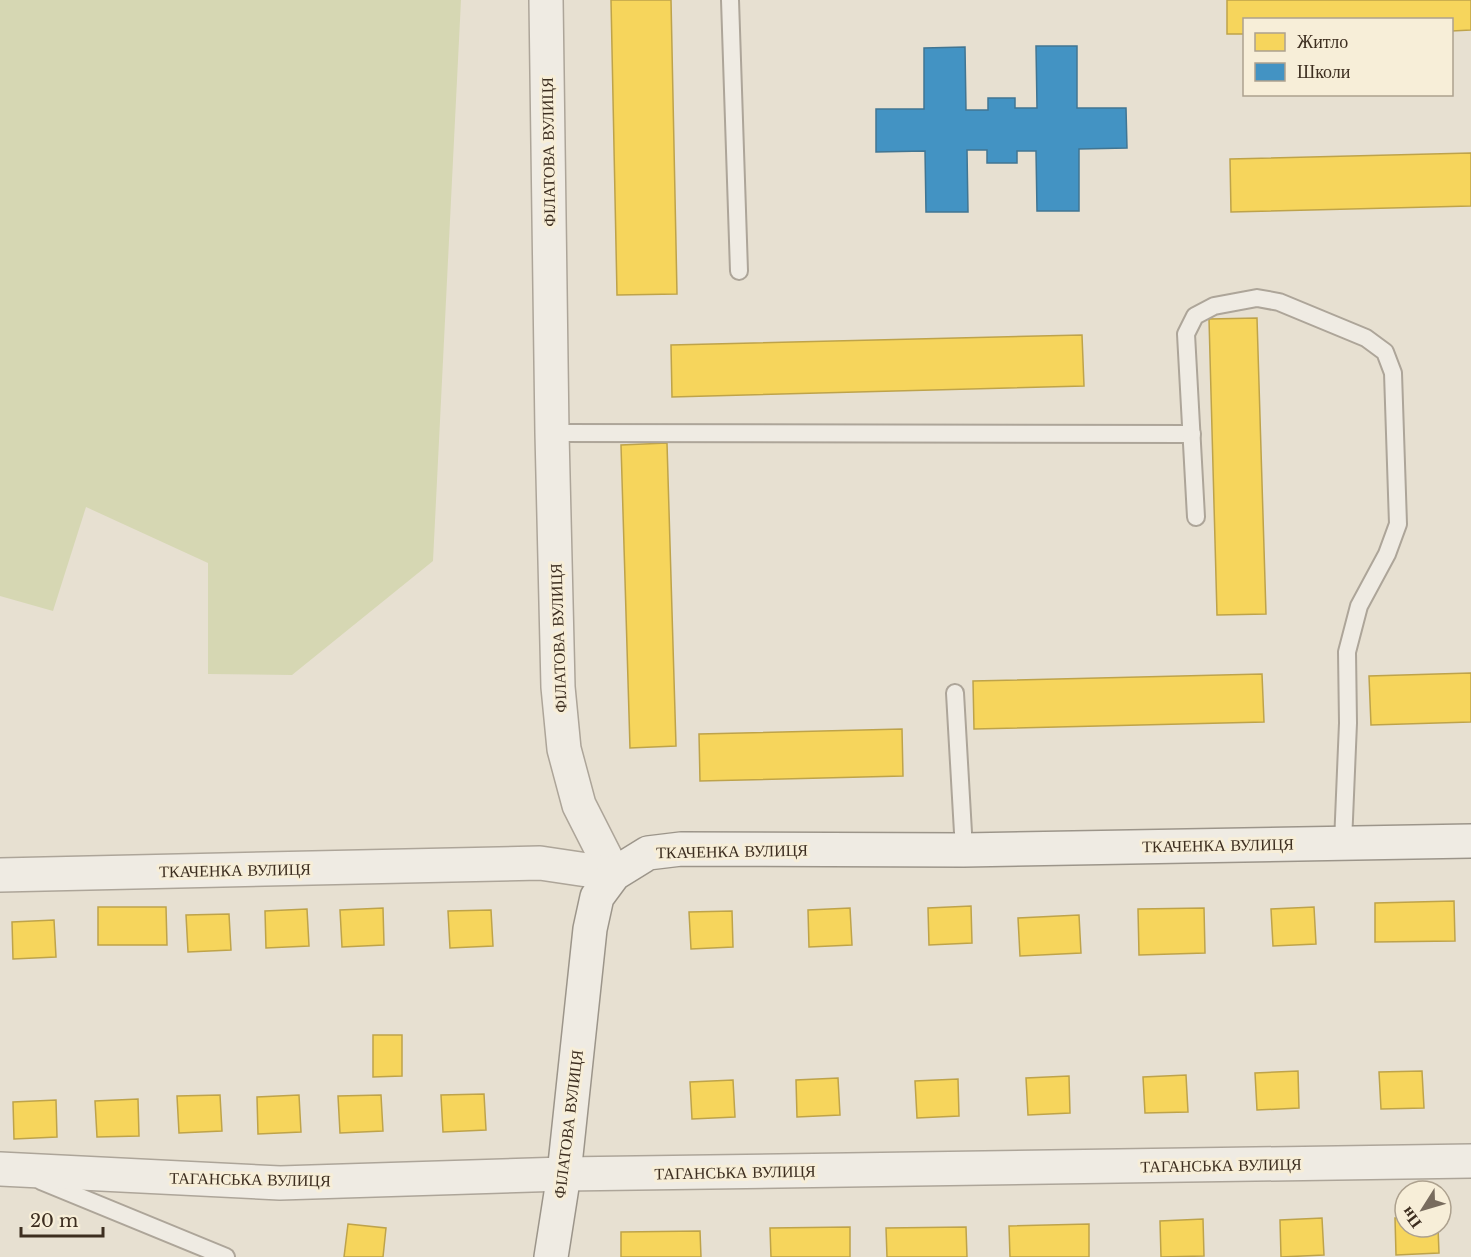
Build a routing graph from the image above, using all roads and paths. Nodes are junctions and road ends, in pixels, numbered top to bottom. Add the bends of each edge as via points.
1 (546, 0) edge
2 (730, 0) edge
3 (739, 271) dead end
4 (552, 434) junction
5 (1192, 434) junction
6 (1196, 517) dead end
7 (955, 693) dead end
8 (1471, 841) edge
9 (1343, 843) junction
10 (964, 850) junction
11 (614, 874) junction
12 (0, 875) edge
13 (1471, 1161) edge
14 (8, 1170) edge
15 (564, 1174) junction
16 (226, 1257) edge
17 (550, 1257) edge

1 - 4 street, ФІЛАТОВА ВУЛИЦЯ
2 - 3 lane
4 - 5 lane
4 - 11 street, ФІЛАТОВА ВУЛИЦЯ via 558,687 564,749 579,805
5 - 6 lane
5 - 9 lane via 1186,334 1194,316 1214,306 1257,298 1279,302 1366,338 1384,352 1393,373 1398,524 1359,606 1347,652
7 - 10 lane
8 - 9 street, ТКАЧЕНКА ВУЛИЦЯ
9 - 10 street, ТКАЧЕНКА ВУЛИЦЯ
10 - 11 street, ТКАЧЕНКА ВУЛИЦЯ via 681,849 648,853
11 - 12 street, ТКАЧЕНКА ВУЛИЦЯ via 540,863
11 - 15 street, ФІЛАТОВА ВУЛИЦЯ via 597,897 590,929
13 - 15 street, ТАГАНСЬКА ВУЛИЦЯ
14 - 15 street, ТАГАНСЬКА ВУЛИЦЯ via 280,1183
14 - 16 lane
15 - 17 street, ФІЛАТОВА ВУЛИЦЯ

